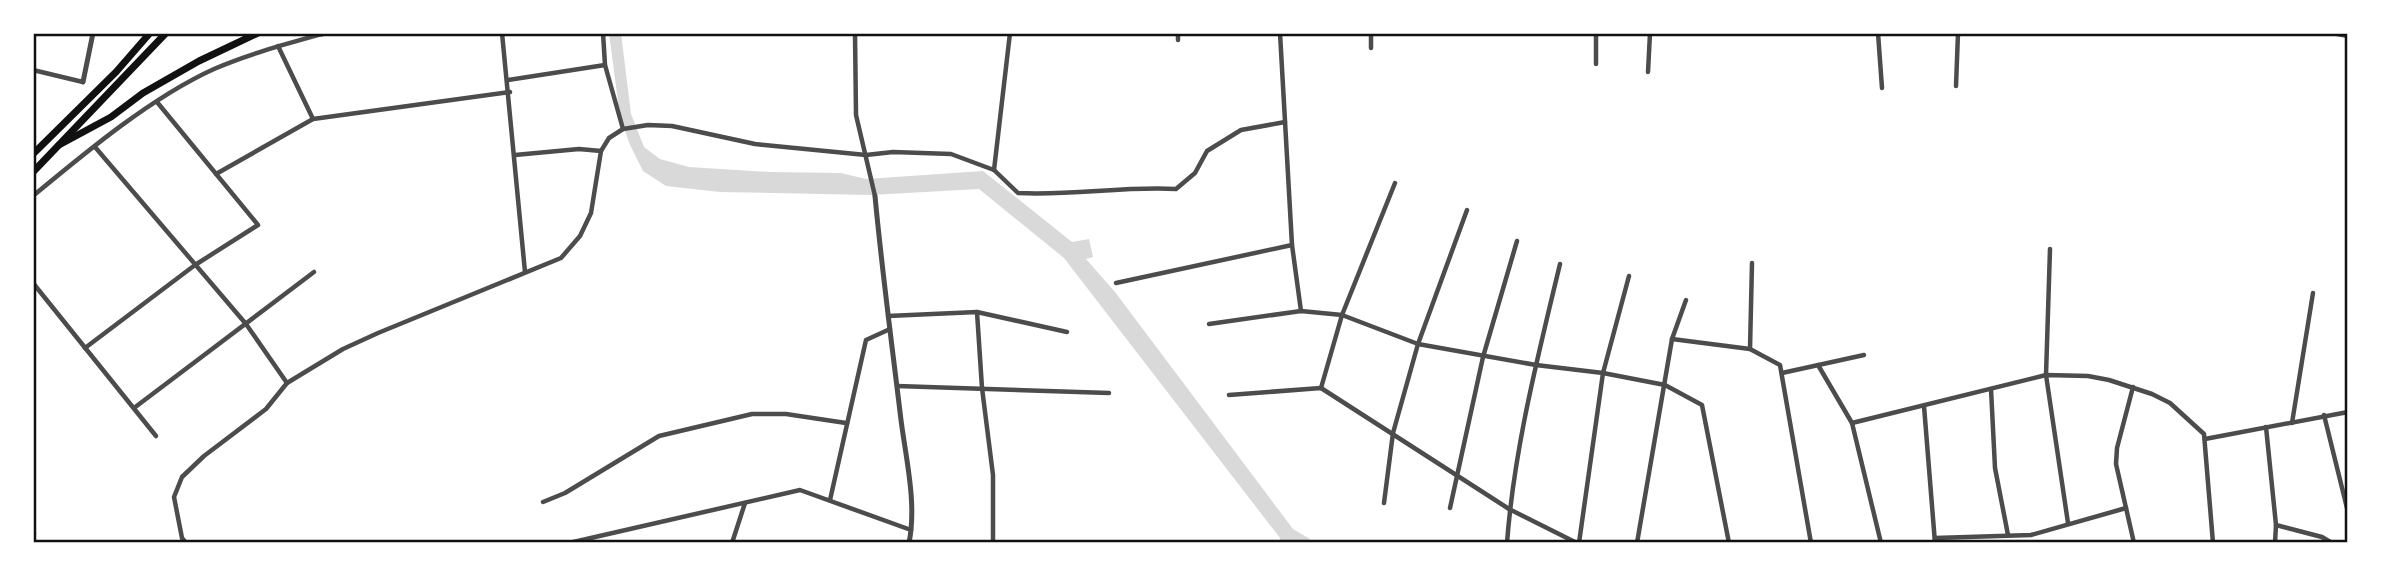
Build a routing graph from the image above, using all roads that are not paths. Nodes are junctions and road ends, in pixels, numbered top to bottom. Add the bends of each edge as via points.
1 (93, 33) edge
2 (150, 33) edge
3 (166, 33) edge
4 (258, 33) edge
5 (322, 33) edge
6 (502, 33) edge
7 (603, 33) edge
8 (855, 33) edge
9 (1010, 33) edge
10 (1178, 33) edge
11 (1280, 33) edge
12 (1371, 33) edge
13 (1596, 33) edge
14 (1650, 33) edge
15 (1878, 33) edge
16 (1958, 33) edge
17 (2332, 33) edge
18 (2348, 36) edge
19 (1178, 40) dead end
20 (278, 46) junction
21 (1371, 48) dead end
22 (1596, 64) dead end
23 (605, 65) junction
24 (33, 71) edge
25 (1648, 72) dead end
26 (508, 80) junction
27 (83, 82) joint
28 (1956, 86) dead end
29 (1882, 89) dead end
30 (510, 92) junction
31 (157, 102) junction
32 (313, 119) junction
33 (1285, 122) junction
34 (623, 129) junction
35 (59, 145) junction
36 (95, 148) junction
37 (601, 151) junction
38 (33, 155) edge
39 (515, 155) junction
40 (866, 155) junction
41 (995, 170) junction
42 (33, 172) edge
43 (216, 174) junction
44 (1395, 183) dead end
45 (875, 195) joint
46 (33, 196) edge
47 (1467, 210) dead end
48 (1517, 241) dead end
49 (1292, 245) junction
50 (2050, 249) dead end
51 (1752, 263) dead end
52 (1560, 264) dead end
53 (195, 265) junction
54 (314, 272) dead end
55 (525, 272) junction
56 (1629, 276) dead end
57 (33, 283) edge
58 (1116, 283) dead end
59 (2313, 293) dead end
60 (1686, 300) dead end
61 (1301, 311) junction
62 (977, 312) junction
63 (1342, 315) junction
64 (887, 316) junction
65 (246, 324) junction
66 (1209, 324) dead end
67 (890, 329) junction
68 (1067, 332) dead end
69 (1672, 339) junction
70 (1418, 344) junction
71 (85, 348) junction
72 (1750, 349) junction
73 (1864, 355) dead end
74 (1483, 357) junction
75 (1536, 365) junction
76 (1818, 365) junction
77 (1603, 373) junction
78 (1782, 373) junction
79 (2046, 375) junction
80 (287, 383) junction
81 (1665, 385) junction
82 (897, 386) junction
83 (2133, 387) junction
84 (982, 388) junction
85 (1321, 388) junction
86 (1991, 389) junction
87 (1109, 393) dead end
88 (1229, 395) dead end
89 (1924, 407) junction
90 (134, 408) junction
91 (2348, 412) edge
92 (2324, 415) junction
93 (2292, 422) junction
94 (846, 423) junction
95 (1852, 423) junction
96 (2266, 427) junction
97 (1392, 433) junction
98 (156, 436) dead end
99 (2205, 439) junction
100 (1458, 477) junction
101 (830, 500) junction
102 (543, 502) dead end
103 (746, 502) junction
104 (1384, 503) dead end
105 (1450, 508) dead end
106 (2126, 508) junction
107 (1509, 509) junction
108 (2348, 512) edge
109 (2068, 523) junction
110 (2276, 525) junction
111 (911, 530) junction
112 (2008, 535) junction
113 (1935, 540) edge
114 (995, 542) edge
115 (186, 543) edge
116 (569, 543) edge
117 (732, 543) edge
118 (909, 543) edge
119 (1507, 543) edge
120 (1578, 543) edge
121 (1637, 543) edge
122 (1729, 543) edge
123 (1811, 543) edge
124 (1881, 543) edge
125 (2134, 543) edge
126 (2213, 543) edge
127 (2275, 543) edge
128 (2332, 543) edge

1 - 27 street
2 - 38 highway
3 - 35 highway
4 - 35 highway via 199,61
5 - 20 street
6 - 26 street
7 - 23 street
8 - 40 street via 856,115
9 - 41 street
10 - 19 street
11 - 33 street
12 - 21 street
13 - 22 street
14 - 25 street
15 - 29 street
16 - 28 street
17 - 18 street
20 - 31 street via 215,69
20 - 32 street
23 - 26 street
23 - 34 street
24 - 27 street
26 - 30 street
30 - 32 street
30 - 39 street
31 - 36 street
31 - 43 street
32 - 43 street
33 - 41 street via 1241,130 1206,152 1195,173 1176,189 1018,192
33 - 49 street
34 - 37 street via 609,138
34 - 40 street via 672,126 755,144
35 - 42 highway
36 - 46 street
36 - 53 street
37 - 39 street
37 - 55 street via 591,213 580,236 561,258
39 - 55 street
40 - 41 street via 951,154
40 - 45 street
43 - 53 street via 258,225
44 - 63 street
45 - 64 street
47 - 70 street
48 - 74 street
49 - 58 street
49 - 61 street
50 - 79 street
51 - 72 street
52 - 75 street
53 - 65 street
53 - 71 street
54 - 65 street
55 - 80 street via 367,338
56 - 77 street
57 - 71 street
59 - 93 street
60 - 69 street
61 - 63 street
61 - 66 street
62 - 64 street
62 - 68 street
62 - 84 street
63 - 70 street
63 - 85 street
64 - 67 street
65 - 80 street
65 - 90 street
67 - 82 street
67 - 94 street via 866,340
69 - 72 street
69 - 81 street
70 - 74 street
70 - 97 street
71 - 90 street
72 - 78 street via 1780,365
73 - 76 street
74 - 75 street
74 - 100 street
75 - 77 street
75 - 107 street
76 - 78 street
76 - 95 street
77 - 81 street
77 - 120 street
78 - 123 street
79 - 83 street via 2088,376
79 - 86 street
79 - 109 street
80 - 115 street via 266,409 182,477 174,497
81 - 121 street
81 - 122 street via 1702,405
82 - 84 street
82 - 111 street
83 - 99 street via 2170,403
83 - 106 street via 2116,464
84 - 87 street
84 - 114 street via 993,475
85 - 88 street
85 - 97 street
86 - 89 street
86 - 112 street via 1995,468
89 - 95 street
89 - 113 street
90 - 98 street
91 - 92 street
92 - 93 street
92 - 108 street
93 - 96 street
94 - 101 street
94 - 102 street via 752,414 660,436
95 - 124 street
96 - 99 street
96 - 110 street
97 - 100 street
97 - 104 street
99 - 126 street
100 - 105 street
100 - 107 street
101 - 103 street via 800,491
101 - 111 street
103 - 116 street
103 - 117 street
106 - 109 street
106 - 125 street
107 - 119 street
107 - 120 street
109 - 112 street via 2031,535
110 - 127 street
110 - 128 street
111 - 118 street
112 - 113 street

